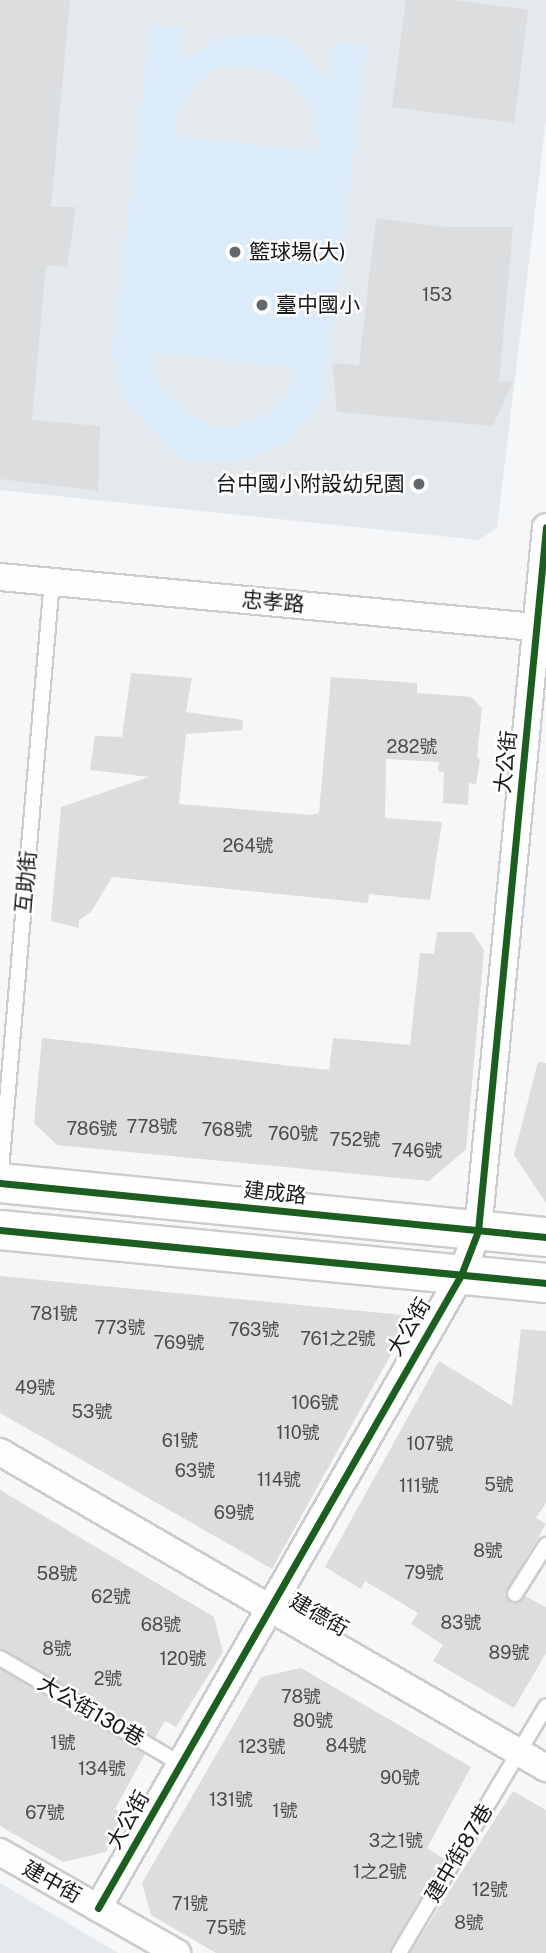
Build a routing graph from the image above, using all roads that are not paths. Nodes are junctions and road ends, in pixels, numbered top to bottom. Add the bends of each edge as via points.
1 (546, 527) edge
2 (0, 577) edge
3 (52, 580) junction
4 (541, 627) edge
5 (0, 1183) edge
6 (0, 1230) edge
7 (478, 1231) junction
8 (546, 1237) edge
9 (461, 1275) junction
10 (546, 1283) edge
11 (0, 1452) edge
12 (546, 1545) edge
13 (515, 1594) dead end
14 (268, 1606) junction
15 (0, 1658) edge
16 (546, 1706) edge
17 (518, 1752) junction
18 (181, 1763) junction
19 (546, 1768) edge
20 (0, 1852) edge
21 (98, 1908) junction
22 (177, 1953) edge
23 (399, 1953) edge

1 - 4 street, 大公街
2 - 3 street, 忠孝路
3 - 4 street, 忠孝路
3 - 5 lane, 互助街
4 - 7 street, 大公街
5 - 7 main road, 建成路
6 - 9 main road
7 - 8 main road, 建成路
7 - 9 street, 大公街
9 - 10 main road
9 - 14 street, 大公街
11 - 14 street, 建德街
12 - 13 lane
14 - 17 street, 建德街
14 - 18 street, 大公街
15 - 18 lane, 大公街130巷
16 - 17 lane, 建中街87巷
17 - 19 street, 建德街
17 - 23 lane, 建中街87巷
18 - 21 street, 大公街
20 - 21 street, 建中街
21 - 22 street, 建中街

